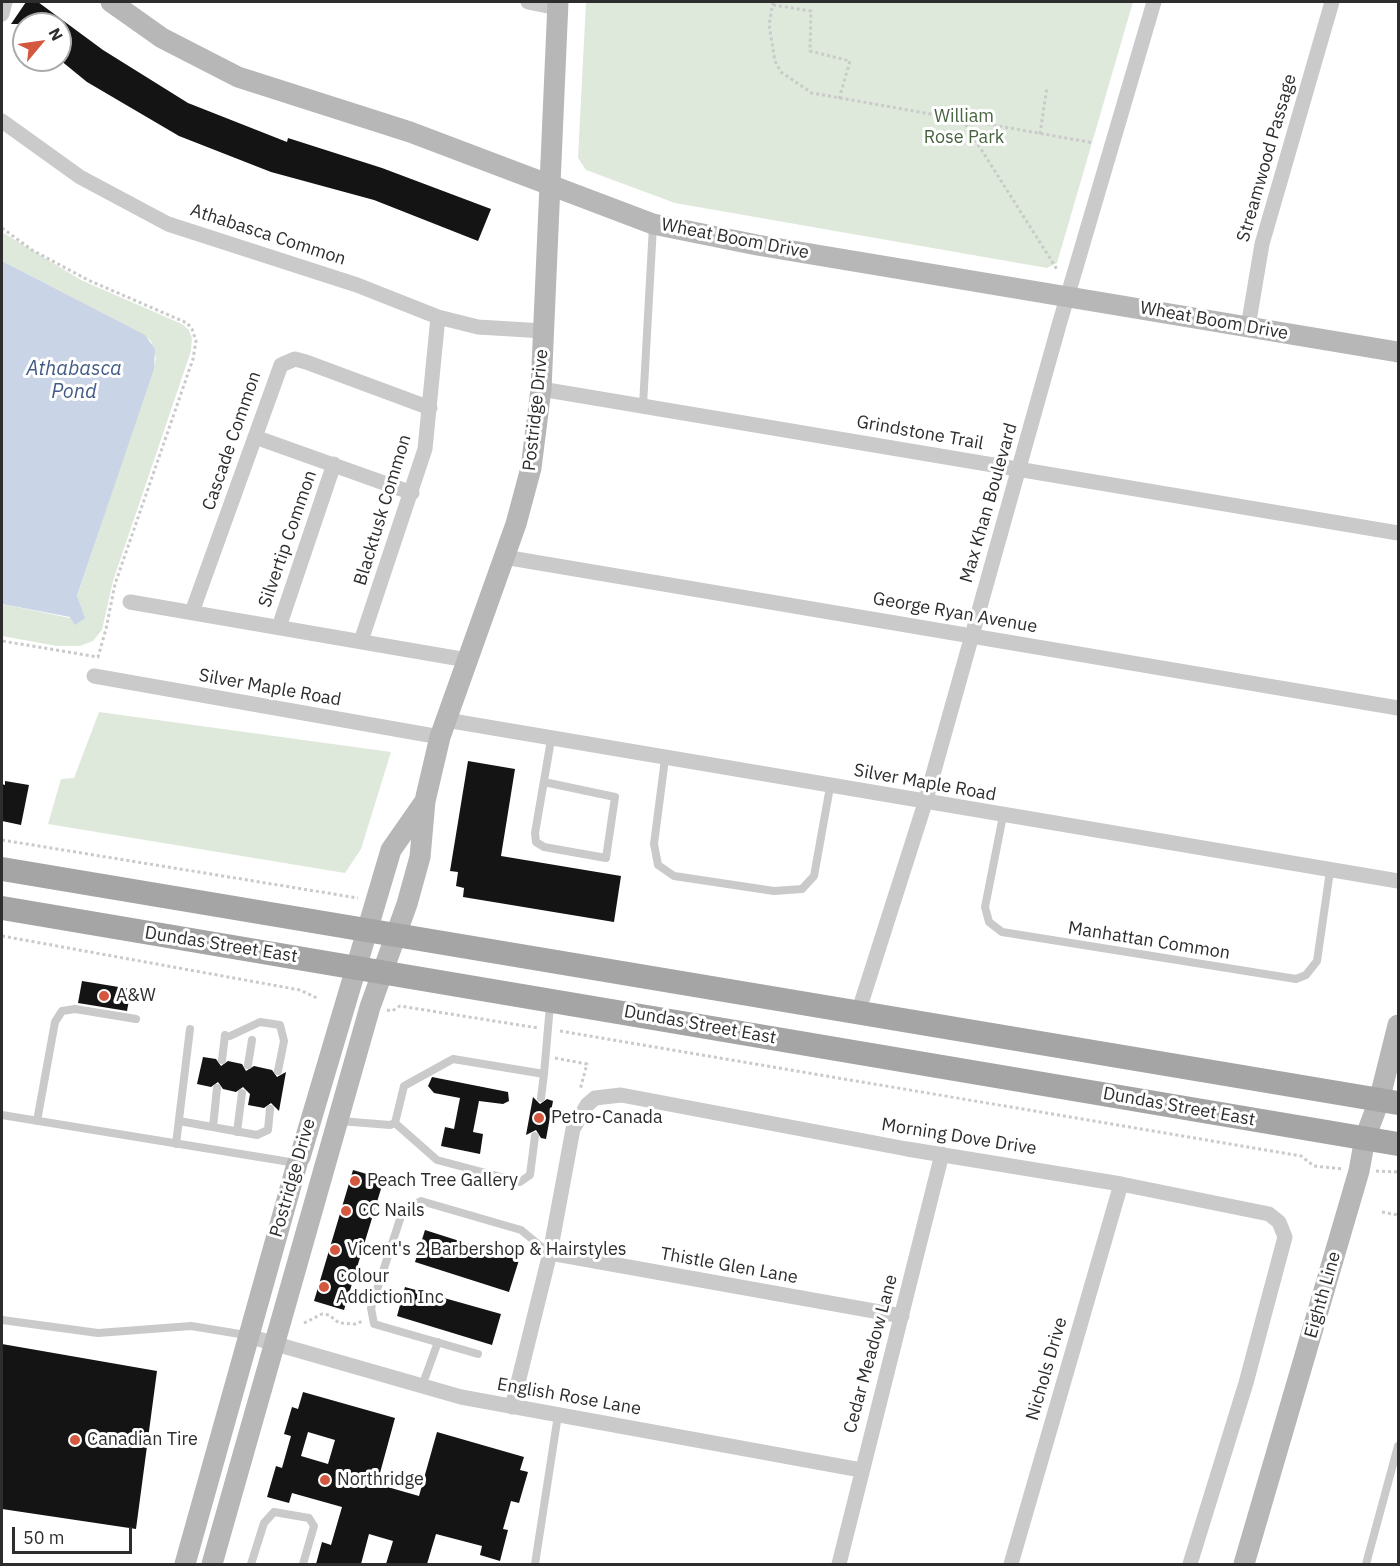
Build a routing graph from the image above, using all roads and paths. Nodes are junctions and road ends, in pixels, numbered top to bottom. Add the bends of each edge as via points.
1 (111, 2) edge
2 (528, 2) edge
3 (1154, 2) edge
4 (1332, 2) edge
5 (773, 3) edge
6 (558, 5) edge
7 (1047, 87) dead end
8 (839, 99) junction
9 (962, 119) junction
10 (2, 121) edge
11 (1040, 134) junction
12 (1094, 143) dead end
13 (550, 186) junction
14 (653, 224) junction
15 (2, 228) edge
16 (1058, 271) dead end
17 (1068, 297) junction
18 (438, 317) junction
19 (1248, 327) junction
20 (544, 331) junction
21 (1398, 352) edge
22 (541, 389) junction
23 (643, 405) junction
24 (430, 408) junction
25 (255, 437) junction
26 (334, 464) junction
27 (1019, 469) junction
28 (412, 493) junction
29 (1398, 533) edge
30 (504, 557) junction
31 (130, 602) dead end
32 (192, 612) junction
33 (279, 627) junction
34 (972, 635) junction
35 (2, 641) edge
36 (361, 641) junction
37 (467, 660) junction
38 (94, 676) dead end
39 (1398, 708) edge
40 (443, 729) junction
41 (551, 740) junction
42 (665, 759) junction
43 (544, 782) junction
44 (830, 787) junction
45 (425, 801) junction
46 (925, 803) junction
47 (1003, 816) junction
48 (2, 840) edge
49 (2, 869) edge
50 (1330, 870) junction
51 (1398, 881) edge
52 (366, 897) dead end
53 (2, 908) edge
54 (367, 931) junction
55 (394, 935) junction
56 (2, 936) edge
57 (356, 968) junction
58 (382, 972) junction
59 (319, 999) dead end
60 (550, 1000) junction
61 (384, 1010) dead end
62 (858, 1013) junction
63 (136, 1019) dead end
64 (1398, 1025) edge
65 (190, 1029) dead end
66 (548, 1029) junction
67 (252, 1040) dead end
68 (546, 1056) junction
69 (222, 1060) dead end
70 (248, 1065) dead end
71 (278, 1071) dead end
72 (544, 1074) junction
73 (217, 1088) dead end
74 (242, 1093) dead end
75 (541, 1098) dead end
76 (1389, 1102) edge
77 (587, 1105) junction
78 (270, 1109) dead end
79 (2, 1115) edge
80 (37, 1121) junction
81 (178, 1121) junction
82 (338, 1121) junction
83 (395, 1123) junction
84 (213, 1127) junction
85 (237, 1132) junction
86 (535, 1136) dead end
87 (1365, 1138) junction
88 (176, 1144) junction
89 (1398, 1144) edge
90 (942, 1154) junction
91 (298, 1160) junction
92 (1359, 1171) junction
93 (1398, 1172) edge
94 (1121, 1184) junction
95 (1382, 1212) dead end
96 (1398, 1215) edge
97 (550, 1253) junction
98 (902, 1316) junction
99 (373, 1317) junction
100 (2, 1320) edge
101 (304, 1323) dead end
102 (248, 1336) junction
103 (438, 1342) junction
104 (275, 1344) junction
105 (478, 1354) dead end
106 (422, 1386) junction
107 (512, 1407) junction
108 (558, 1415) junction
109 (1398, 1446) edge
110 (861, 1470) junction
111 (185, 1564) edge
112 (214, 1564) edge
113 (251, 1564) edge
114 (303, 1564) edge
115 (535, 1564) edge
116 (839, 1564) edge
117 (1011, 1564) edge
118 (1190, 1564) edge
119 (1244, 1564) edge
120 (1366, 1564) edge

1 - 13 street, Wheat Boom Drive via 162,38 238,77 410,132
2 - 6 street
3 - 17 street, Max Khan Boulevard
4 - 19 street, Streamwood Passage via 1262,244
5 - 8 path via 769,25 775,61 781,72 812,93
5 - 8 path via 811,11 810,51 850,61
6 - 13 street, Postridge Drive
7 - 11 path
8 - 9 path
9 - 11 path
9 - 16 path
10 - 18 street, Athabasca Common via 80,177 168,224 357,285
11 - 12 path
13 - 14 street, Wheat Boom Drive
13 - 20 street, Postridge Drive
14 - 17 street, Wheat Boom Drive
14 - 23 lane
15 - 35 path via 32,250 88,280 187,323 196,341 115,584 98,657
17 - 19 street, Wheat Boom Drive
17 - 27 street, Max Khan Boulevard
18 - 20 street, Athabasca Common via 477,327
18 - 24 street, Blacktusk Common
19 - 21 street, Wheat Boom Drive
20 - 22 street, Postridge Drive
22 - 23 street, Grindstone Trail
22 - 30 street, Postridge Drive via 531,468
23 - 27 street, Grindstone Trail
24 - 25 street, Cascade Common via 295,359 281,364 277,371
24 - 28 street, Blacktusk Common via 425,449
25 - 26 street
25 - 32 street, Cascade Common
26 - 28 street
26 - 33 street, Silvertip Common
27 - 29 street, Grindstone Trail
27 - 34 street, Max Khan Boulevard
28 - 36 street, Blacktusk Common
30 - 34 street, George Ryan Avenue
30 - 37 street, Postridge Drive
31 - 32 street
32 - 33 street
33 - 36 street
34 - 39 street, George Ryan Avenue
34 - 46 street, Max Khan Boulevard
36 - 37 street
37 - 40 street, Postridge Drive
38 - 40 street, Silver Maple Road
40 - 41 street, Silver Maple Road
40 - 45 street, Postridge Drive
41 - 42 street, Silver Maple Road
41 - 43 lane
42 - 44 street, Silver Maple Road
42 - 44 lane via 654,844 658,865 674,876 774,891 802,889 814,876
43 - 43 lane via 536,842 544,847 606,858 615,797
44 - 46 street, Silver Maple Road
45 - 54 street, Postridge Drive via 391,850
45 - 55 street, Postridge Drive via 420,857
46 - 47 street, Silver Maple Road
46 - 62 street, Max Khan Boulevard
47 - 50 street, Silver Maple Road
47 - 50 lane, Manhattan Common via 985,907 995,928 1014,934 1296,979 1306,975 1317,961
48 - 52 path via 344,897
49 - 54 main road, Dundas Street East
50 - 51 street, Silver Maple Road
53 - 57 main road, Dundas Street East
54 - 55 main road, Dundas Street East
54 - 57 street, Postridge Drive
55 - 58 street, Postridge Drive
55 - 62 main road, Dundas Street East
56 - 59 path via 300,990
57 - 58 main road, Dundas Street East
57 - 91 street, Postridge Drive
58 - 60 main road, Dundas Street East
58 - 82 street, Postridge Drive
60 - 66 lane
60 - 87 main road, Dundas Street East
61 - 66 path via 406,1005
62 - 76 main road, Dundas Street East
63 - 80 lane via 75,1009 62,1011 55,1022
64 - 76 street, Eighth Line
65 - 81 lane
66 - 68 lane
66 - 92 path via 1301,1155 1314,1166
67 - 70 lane
68 - 72 lane
68 - 77 path via 587,1064 578,1098
69 - 71 lane via 228,1035 260,1022 280,1025 284,1041
72 - 75 lane
72 - 83 lane via 453,1059 404,1086
73 - 84 lane
74 - 85 lane
76 - 87 street, Eighth Line
77 - 90 street, Morning Dove Drive via 595,1098 621,1095
77 - 97 street via 573,1129
78 - 85 lane via 268,1130 257,1135
79 - 80 lane
80 - 88 lane
81 - 84 lane
81 - 88 lane
82 - 83 lane
82 - 104 street, Postridge Drive
83 - 86 lane via 437,1160 520,1182 530,1175
84 - 85 lane
87 - 89 main road, Dundas Street East
87 - 92 street, Eighth Line
88 - 91 lane
90 - 94 street, Morning Dove Drive
90 - 98 street, Cedar Meadow Lane
91 - 102 street, Postridge Drive
92 - 93 path
92 - 119 street, Eighth Line
94 - 117 street, Nichols Drive
94 - 118 street, Morning Dove Drive via 1269,1214 1284,1231 1246,1383
95 - 96 path
97 - 98 street, Thistle Glen Lane
97 - 99 lane via 521,1230 421,1201 403,1210 371,1308
97 - 107 street
98 - 110 street, Cedar Meadow Lane
99 - 101 path via 355,1324 339,1323 322,1314
99 - 103 lane via 374,1324
100 - 102 lane via 98,1333 191,1326
102 - 104 street, English Rose Lane
102 - 111 street, Postridge Drive
103 - 105 lane
103 - 106 lane
104 - 106 street, English Rose Lane
104 - 112 street, Postridge Drive
106 - 107 street, English Rose Lane
107 - 108 street, English Rose Lane
108 - 110 street, English Rose Lane
108 - 115 lane
109 - 120 lane
110 - 116 street, Cedar Meadow Lane
113 - 114 lane via 264,1523 274,1512 309,1518 314,1526

